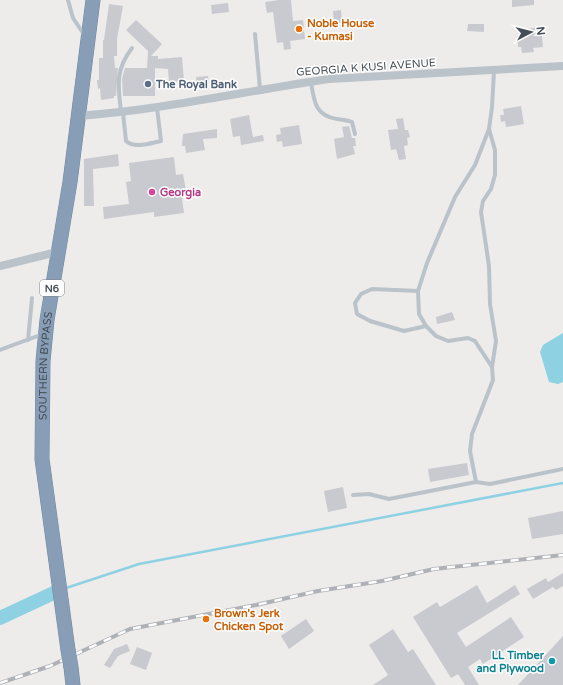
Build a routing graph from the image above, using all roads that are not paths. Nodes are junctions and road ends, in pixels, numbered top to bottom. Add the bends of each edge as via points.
1 (68, 0) edge
2 (93, 0) edge
3 (255, 34) dead end
4 (88, 40) junction
5 (132, 48) dead end
6 (563, 66) edge
7 (494, 71) junction
8 (311, 82) junction
9 (260, 89) junction
10 (157, 108) junction
11 (122, 113) junction
12 (77, 116) junction
13 (488, 130) junction
14 (355, 134) dead end
15 (57, 252) junction
16 (0, 266) edge
17 (418, 291) junction
18 (32, 298) dead end
19 (426, 326) junction
20 (45, 334) junction
21 (28, 340) junction
22 (0, 350) edge
23 (492, 367) junction
24 (563, 469) edge
25 (476, 482) junction
26 (353, 495) dead end
27 (73, 685) edge

1 - 4 lane via 73,18
2 - 4 highway, SOUTHERN BYPASS / N6
3 - 9 lane
4 - 12 highway, SOUTHERN BYPASS / N6
5 - 11 lane via 123,59 120,68 118,85
6 - 7 street, GEORGIA K KUSI AVENUE
7 - 8 street, GEORGIA K KUSI AVENUE
7 - 13 lane
8 - 9 street, GEORGIA K KUSI AVENUE
8 - 14 lane via 313,98 320,113 352,122
9 - 10 street, GEORGIA K KUSI AVENUE
10 - 11 street, GEORGIA K KUSI AVENUE
10 - 11 lane via 161,141 135,145 130,145 126,141
11 - 12 street, GEORGIA K KUSI AVENUE
12 - 15 highway, SOUTHERN BYPASS / N6 via 70,182
13 - 17 lane via 475,165 455,197
13 - 23 lane via 495,150 495,175 481,212 496,341
15 - 16 street
15 - 20 highway, SOUTHERN BYPASS / N6
17 - 19 lane via 419,314
17 - 19 lane via 372,289 361,294 354,303 357,314 370,322 404,331
18 - 21 lane
19 - 23 lane via 436,336 448,341 468,338 475,341
20 - 21 lane
20 - 27 highway, SOUTHERN BYPASS / N6, bridge via 41,447
21 - 22 lane
23 - 25 lane via 493,380 470,445
24 - 25 lane via 490,484
25 - 26 lane via 389,499 369,494

